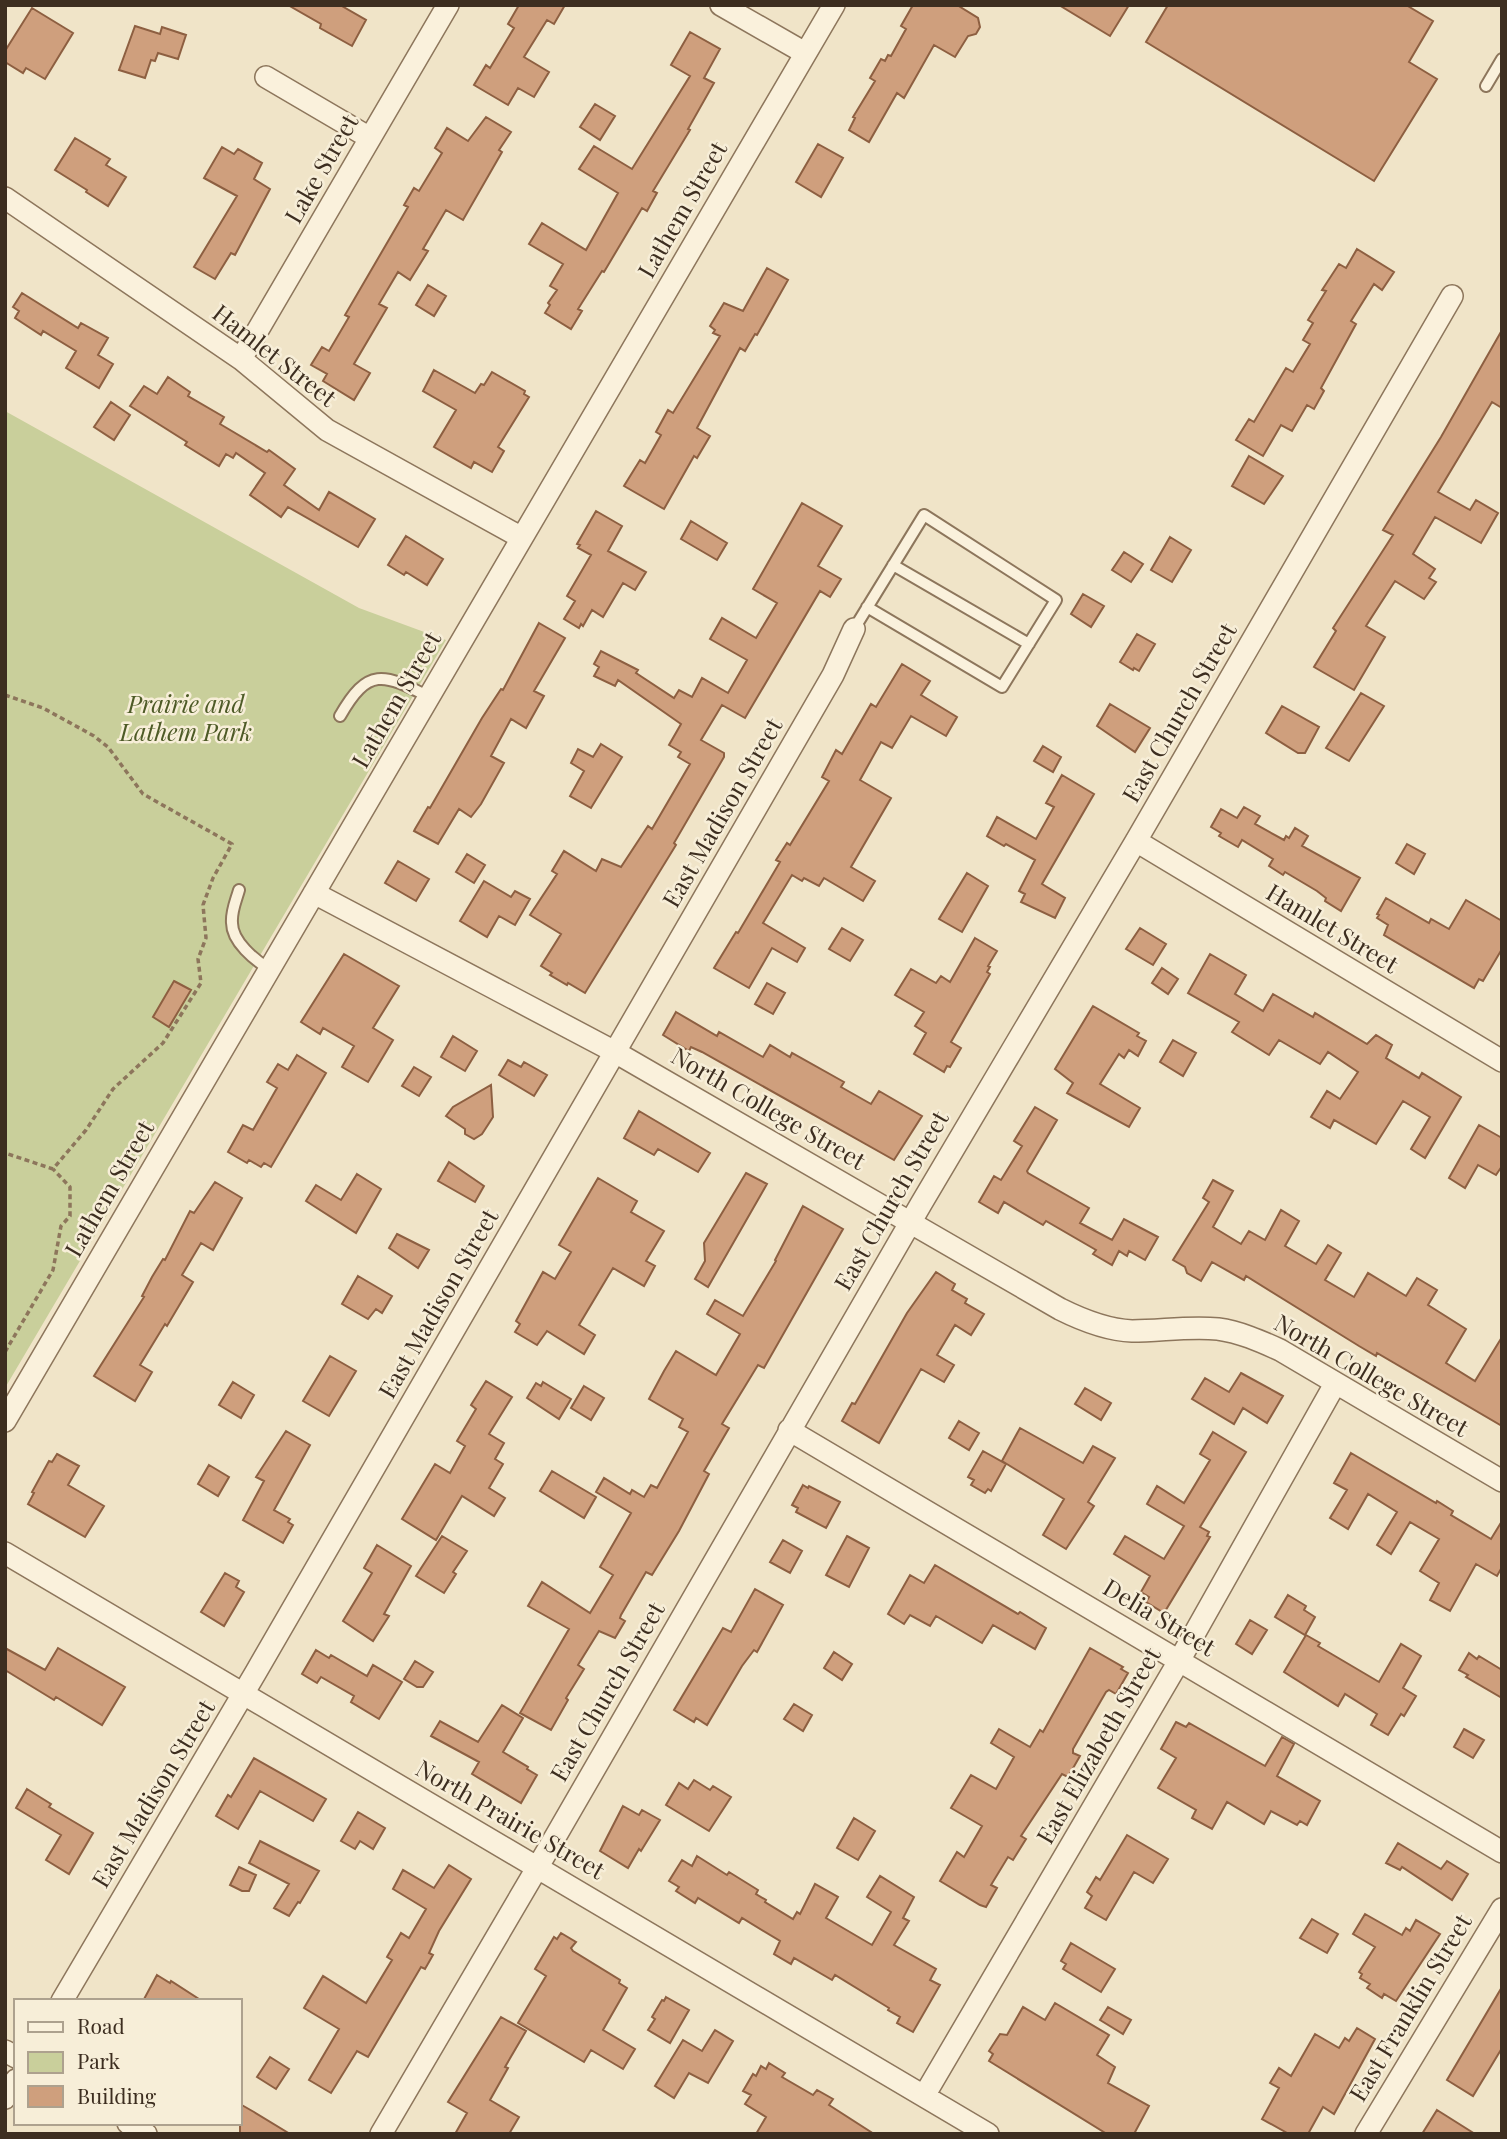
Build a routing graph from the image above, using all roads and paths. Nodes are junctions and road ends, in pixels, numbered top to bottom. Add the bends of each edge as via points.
1 (448, 5) edge
2 (721, 5) edge
3 (834, 5) edge
4 (805, 53) junction
5 (1502, 59) edge
6 (266, 77) dead end
7 (1486, 86) dead end
8 (370, 138) junction
9 (5, 198) edge
10 (1452, 296) dead end
11 (241, 359) junction
12 (522, 538) junction
13 (893, 565) junction
14 (867, 607) junction
15 (854, 629) joint
16 (1029, 644) junction
17 (5, 695) edge
18 (429, 696) junction
19 (340, 716) dead end
20 (1136, 841) junction
21 (239, 890) dead end
22 (314, 893) junction
23 (269, 970) junction
24 (615, 1052) junction
25 (1502, 1061) edge
26 (5, 1153) edge
27 (53, 1169) junction
28 (910, 1222) junction
29 (5, 1352) edge
30 (1335, 1384) junction
31 (5, 1421) edge
32 (789, 1430) junction
33 (1502, 1481) edge
34 (5, 1553) edge
35 (1179, 1661) junction
36 (243, 1694) junction
37 (1502, 1852) edge
38 (538, 1866) junction
39 (1502, 1909) edge
40 (1496, 1932) edge
41 (63, 1999) edge
42 (924, 2096) junction
43 (381, 2134) edge
44 (988, 2134) edge
45 (1366, 2134) edge

1 - 8 street, Lake Street
2 - 4 street
3 - 4 street, Lathem Street
4 - 12 street, Lathem Street
5 - 7 lane
6 - 8 street
8 - 11 street, Lake Street
9 - 11 street, Hamlet Street
10 - 20 street, East Church Street
11 - 12 street, Hamlet Street via 327,430
12 - 18 street, Lathem Street
13 - 14 lane
13 - 16 lane
13 - 16 lane via 924,515 1056,600
14 - 15 lane
14 - 16 lane via 1002,687
15 - 24 street, East Madison Street via 833,675
17 - 27 path via 43,708 94,736 108,747 143,794 232,844 203,905 206,938 198,959 201,983 163,1043 113,1089
18 - 19 lane via 387,678 371,680 349,699
18 - 22 street, Lathem Street
20 - 25 street, Hamlet Street
20 - 28 street, East Church Street
21 - 23 lane via 232,927 254,960
22 - 23 street, Lathem Street
22 - 24 street, North College Street
23 - 31 street, Lathem Street
24 - 28 street, North College Street
24 - 36 street, East Madison Street
26 - 27 path
27 - 29 path via 71,1187 70,1216 61,1226 53,1270
28 - 30 street, North College Street via 1078,1318 1130,1331 1201,1328 1242,1334
28 - 32 street, East Church Street
30 - 33 street, North College Street
30 - 35 street, East Elizabeth Street
32 - 35 street, Delia Street
32 - 38 street, East Church Street
34 - 36 street, North Prairie Street
35 - 37 street, Delia Street
35 - 42 street, East Elizabeth Street
36 - 38 street, North Prairie Street
36 - 41 street, East Madison Street
38 - 42 street, North Prairie Street
38 - 43 street, East Church Street
39 - 40 street, East Franklin Street
40 - 45 street, East Franklin Street
42 - 44 street, North Prairie Street

